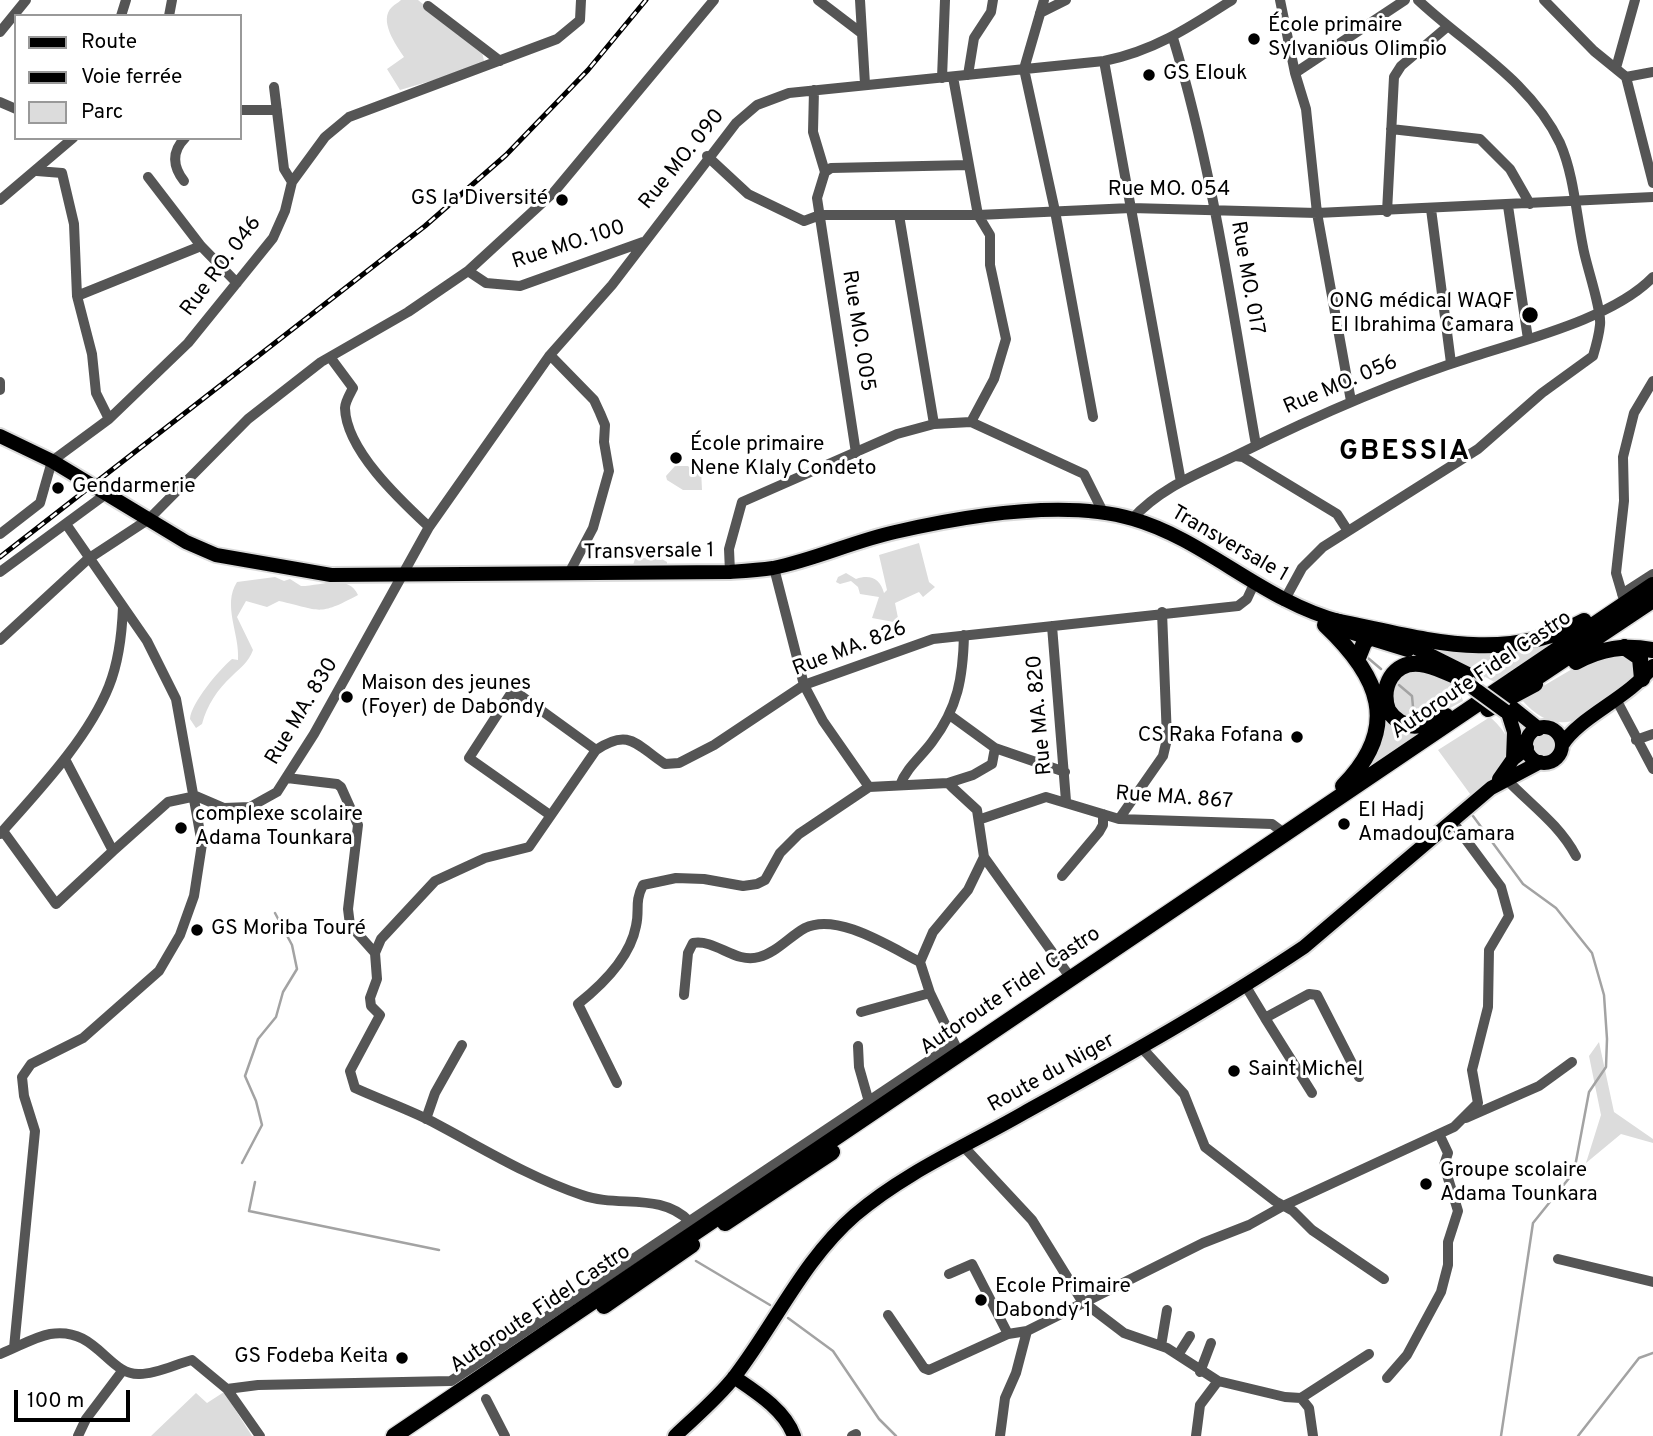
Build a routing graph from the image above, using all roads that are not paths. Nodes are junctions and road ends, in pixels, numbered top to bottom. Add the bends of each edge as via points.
1 (26, 0) edge
2 (581, 0) edge
3 (714, 0) edge
4 (818, 0) edge
5 (860, 0) edge
6 (946, 0) edge
7 (993, 0) edge
8 (1044, 0) edge
9 (1066, 0) edge
10 (1232, 0) edge
11 (1280, 0) edge
12 (1405, 0) edge
13 (1419, 0) edge
14 (1544, 0) edge
15 (1635, 0) edge
16 (429, 6) dead end
17 (1040, 13) junction
18 (15, 14) edge
19 (14, 15) edge
20 (1447, 27) junction
21 (0, 32) edge
22 (860, 32) junction
23 (1174, 38) junction
24 (500, 61) junction
25 (1104, 61) junction
26 (1616, 68) junction
27 (1024, 69) junction
28 (1653, 72) edge
29 (1294, 74) junction
30 (968, 75) junction
31 (947, 77) junction
32 (1626, 77) junction
33 (865, 84) junction
34 (274, 87) dead end
35 (814, 90) junction
36 (242, 110) edge
37 (277, 110) junction
38 (1391, 129) junction
39 (71, 140) edge
40 (184, 140) edge
41 (707, 156) junction
42 (969, 165) junction
43 (37, 171) junction
44 (825, 172) junction
45 (148, 177) dead end
46 (184, 181) dead end
47 (0, 182) edge
48 (292, 182) junction
49 (1653, 183) edge
50 (10, 192) junction
51 (1653, 197) edge
52 (0, 200) edge
53 (1576, 202) junction
54 (1530, 204) junction
55 (1508, 206) junction
56 (1131, 208) junction
57 (1431, 209) junction
58 (1215, 210) junction
59 (1055, 211) junction
60 (1387, 212) junction
61 (1317, 214) junction
62 (820, 215) junction
63 (899, 215) junction
64 (978, 215) junction
65 (643, 242) junction
66 (201, 246) junction
67 (468, 271) junction
68 (1653, 276) edge
69 (237, 283) junction
70 (77, 296) junction
71 (1597, 312) junction
72 (1528, 339) junction
73 (550, 355) junction
74 (330, 357) junction
75 (1451, 363) junction
76 (1653, 381) edge
77 (0, 382) edge
78 (0, 390) edge
79 (1351, 401) junction
80 (1093, 417) dead end
81 (108, 419) junction
82 (971, 422) junction
83 (934, 424) junction
84 (0, 436) edge
85 (1256, 445) junction
86 (856, 453) junction
87 (1235, 456) junction
88 (52, 461) junction
89 (1181, 482) junction
90 (106, 494) junction
91 (1103, 512) junction
92 (149, 519) junction
93 (1132, 519) junction
94 (66, 524) junction
95 (429, 527) junction
96 (1348, 531) junction
97 (0, 534) edge
98 (88, 559) junction
99 (774, 568) junction
100 (0, 572) edge
101 (730, 572) junction
102 (1653, 573) edge
103 (404, 575) junction
104 (568, 575) junction
105 (1254, 584) junction
106 (1650, 592) edge
107 (1623, 597) junction
108 (1284, 601) junction
109 (123, 607) junction
110 (1163, 612) junction
111 (1330, 623) junction
112 (1052, 626) junction
113 (964, 635) junction
114 (1371, 635) junction
115 (0, 640) edge
116 (1622, 646) junction
117 (1653, 650) edge
118 (1358, 658) junction
119 (1653, 666) edge
120 (1453, 675) junction
121 (1642, 679) junction
122 (1472, 681) junction
123 (804, 685) junction
124 (1504, 686) junction
125 (1617, 701) junction
126 (1488, 709) junction
127 (1507, 710) junction
128 (951, 716) junction
129 (1578, 728) junction
130 (1555, 732) junction
131 (1653, 734) edge
132 (1532, 737) junction
133 (1636, 740) junction
134 (1562, 746) junction
135 (995, 748) junction
136 (596, 750) junction
137 (65, 759) junction
138 (1513, 759) junction
139 (1540, 762) junction
140 (1653, 769) edge
141 (1065, 772) junction
142 (287, 778) junction
143 (1506, 779) junction
144 (948, 783) junction
145 (900, 785) junction
146 (869, 787) junction
147 (1491, 788) junction
148 (196, 796) junction
149 (1066, 802) junction
150 (1318, 812) junction
151 (1103, 814) junction
152 (550, 815) junction
153 (981, 819) junction
154 (1119, 819) junction
155 (1452, 821) junction
156 (3, 826) edge
157 (1284, 833) junction
158 (113, 851) junction
159 (1576, 856) dead end
160 (984, 857) junction
161 (1062, 876) dead end
162 (375, 953) junction
163 (920, 962) junction
164 (1070, 977) junction
165 (1245, 985) junction
166 (930, 993) junction
167 (684, 995) dead end
168 (861, 1012) dead end
169 (1265, 1018) junction
170 (462, 1045) dead end
171 (858, 1046) dead end
172 (1141, 1048) junction
173 (956, 1049) junction
174 (1572, 1062) dead end
175 (1359, 1077) dead end
176 (617, 1083) dead end
177 (1312, 1093) dead end
178 (869, 1102) junction
179 (426, 1119) junction
180 (1461, 1120) junction
181 (1439, 1134) junction
182 (964, 1147) junction
183 (1283, 1206) junction
184 (689, 1221) junction
185 (1558, 1259) dead end
186 (948, 1274) dead end
187 (1384, 1279) dead end
188 (1653, 1282) edge
189 (1082, 1301) junction
190 (1167, 1310) dead end
191 (888, 1315) dead end
192 (1027, 1331) junction
193 (1008, 1334) junction
194 (1190, 1336) dead end
195 (1211, 1343) dead end
196 (1161, 1346) junction
197 (14, 1348) junction
198 (0, 1354) edge
199 (1370, 1354) dead end
200 (1178, 1355) junction
201 (123, 1370) junction
202 (1200, 1372) junction
203 (734, 1377) junction
204 (1387, 1378) dead end
205 (1218, 1381) junction
206 (227, 1389) junction
207 (1301, 1398) junction
208 (486, 1399) dead end
209 (78, 1436) edge
210 (260, 1436) edge
211 (394, 1436) edge
212 (412, 1436) edge
213 (505, 1436) edge
214 (675, 1436) edge
215 (794, 1436) edge
216 (1000, 1436) edge
217 (1196, 1436) edge
218 (1313, 1436) edge

1 - 18 street
2 - 24 street, Rue RO. 046 via 580,20 569,31
3 - 67 street via 554,192
4 - 22 street
5 - 22 street
6 - 31 street
7 - 30 street via 991,12 974,38
8 - 17 street
9 - 17 street
10 - 23 street, Rue MO. 090
11 - 29 street
12 - 29 street
13 - 20 street
14 - 26 street
15 - 26 street
16 - 24 street
17 - 27 street
19 - 21 street
20 - 38 street via 1394,77
20 - 53 street via 1496,62 1542,112 1560,145
22 - 33 street
23 - 25 street, Rue MO. 090 via 1137,54
23 - 58 street, Rue MO. 017
24 - 48 street, Rue RO. 046 via 349,117 325,136
25 - 27 street, Rue MO. 090
25 - 56 street
26 - 32 street
27 - 30 street, Rue MO. 090
27 - 59 street
28 - 32 street
29 - 61 street via 1306,109
30 - 31 street, Rue MO. 090
31 - 33 street, Rue MO. 090
31 - 42 street
32 - 49 street
33 - 35 street, Rue MO. 090
34 - 37 street
35 - 41 street, Rue MO. 090 via 757,105
35 - 44 street via 813,132
36 - 37 street
37 - 48 street via 284,169
38 - 54 street via 1480,139 1510,169
38 - 60 street
39 - 43 street
40 - 46 street via 174,155 175,170
41 - 62 street, Rue MO. 054 via 748,194 804,221
41 - 65 street, Rue MO. 090
42 - 44 street via 831,168
42 - 64 street
43 - 50 street
43 - 70 street via 62,173 74,224
44 - 62 street, Rue MO. 005 via 817,198
45 - 66 street
47 - 50 street
48 - 69 street, Rue RO. 046 via 273,238
50 - 52 street
51 - 53 street, Rue MO. 054
53 - 54 street, Rue MO. 054
53 - 71 street
54 - 55 street, Rue MO. 054
55 - 57 street, Rue MO. 054
55 - 72 street
56 - 58 street, Rue MO. 054
56 - 59 street, Rue MO. 054
56 - 89 street
57 - 60 street, Rue MO. 054
57 - 75 street
58 - 61 street, Rue MO. 054
58 - 85 street, Rue MO. 017
59 - 64 street, Rue MO. 054
59 - 80 street
60 - 61 street, Rue MO. 054
61 - 79 street
62 - 63 street, Rue MO. 054
62 - 86 street, Rue MO. 005
63 - 64 street, Rue MO. 054
63 - 83 street
64 - 82 street via 990,235 990,265 1006,339 994,379
65 - 67 street, Rue MO. 100 via 520,286 486,284
65 - 73 street, Rue MO. 090
66 - 69 street
66 - 70 street
67 - 74 street
68 - 71 street, Rue MO. 056
69 - 81 street, Rue RO. 046 via 188,343
70 - 81 street via 92,354 96,393
71 - 72 street, Rue MO. 056
71 - 96 street via 1601,322 1593,356 1478,449
72 - 75 street, Rue MO. 056
73 - 95 street, Rue MO. 090
73 - 104 street via 600,412 609,471 593,528
74 - 92 street via 248,419
74 - 95 street via 353,388 345,406 363,456
75 - 79 street, Rue MO. 056
76 - 107 street via 1634,413 1623,457 1624,501 1616,573
77 - 78 street
79 - 85 street, Rue MO. 056
81 - 88 street, Rue RO. 046
82 - 83 street
82 - 91 street via 1084,474
83 - 86 street via 897,434
84 - 88 main road, Transversale 1
85 - 87 street, Rue MO. 056
86 - 101 street via 742,502 729,549
87 - 89 street, Rue MO. 056
87 - 96 street via 1337,514
88 - 90 main road, Transversale 1
88 - 97 street via 40,503
89 - 93 street, Rue MO. 056 via 1154,496
90 - 92 main road, Transversale 1
90 - 94 street
91 - 93 main road, Transversale 1
91 - 99 main road, Transversale 1 via 1062,509 1004,514 895,531
92 - 98 street
92 - 103 main road, Transversale 1 via 216,555 257,565 331,575
93 - 105 main road, Transversale 1 via 1162,529
94 - 98 street
94 - 100 street
95 - 103 street, Rue MO. 090
96 - 108 street via 1307,562
98 - 109 street
98 - 115 street
99 - 101 main road, Transversale 1
99 - 123 street
101 - 104 main road, Transversale 1
102 - 107 street
103 - 104 main road, Transversale 1
103 - 142 street, Rue MA. 830
105 - 108 main road, Transversale 1
105 - 110 street, Rue MA. 826 via 1238,606
106 - 107 highway
106 - 124 highway, Autoroute Fidel Castro
106 - 126 highway, Autoroute Fidel Castro
107 - 111 highway via 1565,631 1491,647
108 - 111 main road, Transversale 1
109 - 137 street via 121,639 109,687
109 - 148 street via 147,641 176,699
110 - 112 street, Rue MA. 826
110 - 154 street via 1167,739 1163,756
111 - 114 main road, Transversale 1
111 - 118 highway
112 - 113 street, Rue MA. 826
112 - 141 street, Rue MA. 820
113 - 123 street, Rue MA. 826 via 933,639
113 - 128 street via 963,670
114 - 118 highway
114 - 120 main road, Transversale 1
114 - 122 main road, Transversale 1 via 1411,643
116 - 117 highway
116 - 121 highway via 1640,658
116 - 126 highway via 1590,654
118 - 150 highway via 1376,699 1374,740 1358,771
119 - 121 main road
120 - 122 main road, Transversale 1
120 - 124 highway via 1423,664 1398,669 1386,687 1388,710 1402,724 1422,726
121 - 125 main road
122 - 127 main road, Transversale 1
123 - 136 street, Rue MA. 826 via 714,745 679,762 665,764 632,739 612,739
123 - 146 street
124 - 150 highway, Autoroute Fidel Castro
125 - 129 main road
125 - 133 street
126 - 212 highway, Autoroute Fidel Castro
127 - 132 main road, Transversale 1
127 - 138 main road via 1514,732
128 - 135 street
128 - 145 street via 905,771
129 - 130 main road
129 - 134 main road
130 - 132 main road
130 - 134 main road
131 - 133 street
132 - 138 main road, Route du Niger
132 - 139 main road via 1531,757
133 - 140 street
134 - 139 main road via 1555,760
135 - 141 street
135 - 144 street via 992,764
136 - 152 street
136 - 152 street via 520,695 510,695 469,758
137 - 156 street
137 - 158 street
138 - 147 main road, Route du Niger
139 - 143 main road, Route du Niger
141 - 149 street, Rue MA. 820
142 - 148 street, Rue MA. 830 via 277,793 250,807 224,808
142 - 162 street via 341,787 358,825 350,925
143 - 147 main road, Route du Niger
143 - 159 street via 1557,826
144 - 145 street
144 - 153 street
145 - 146 street
146 - 176 street via 799,834 780,853 765,880 757,884 676,878 643,885 635,900 633,937 615,968 578,1004
147 - 155 main road, Route du Niger
148 - 158 street via 168,802
148 - 197 street via 200,871 180,935 159,971 83,1038 31,1064 22,1077 35,1131
149 - 151 street, Rue MA. 867
149 - 153 street, Rue MA. 867 via 1046,797
150 - 157 highway, Autoroute Fidel Castro
151 - 154 street, Rue MA. 867
151 - 161 street via 1099,832
152 - 162 street via 529,847 485,858 435,881 381,939
153 - 160 street
154 - 157 street, Rue MA. 867 via 1272,824
155 - 165 main road, Route du Niger via 1304,947
155 - 180 street via 1501,887 1509,916 1489,950 1488,1007 1472,1070 1478,1103
156 - 158 street via 57,904
157 - 164 highway, Autoroute Fidel Castro
160 - 163 street via 968,890 933,932
160 - 164 street
162 - 179 street via 377,979 370,998 380,1015 354,1063 351,1080 355,1088
163 - 166 street
163 - 167 street via 858,931 824,923 806,927 760,957 743,958 692,943
164 - 173 highway, Autoroute Fidel Castro
165 - 169 street
165 - 172 main road, Route du Niger
166 - 168 street
166 - 173 street
169 - 175 street via 1309,994 1317,995
169 - 177 street
170 - 179 street
171 - 178 street
172 - 182 main road, Route du Niger
172 - 183 street via 1184,1094 1205,1147
173 - 178 street
173 - 211 highway, Autoroute Fidel Castro
174 - 180 street via 1539,1086
178 - 184 street
179 - 184 street via 583,1196 665,1205
180 - 181 street
181 - 183 street
181 - 204 street via 1448,1153 1444,1165 1458,1211 1448,1242 1448,1265 1441,1292 1406,1355
182 - 189 street via 1032,1220
182 - 203 main road, Route du Niger via 910,1176 840,1229
183 - 187 street
183 - 189 street
184 - 206 street via 451,1381
185 - 188 street
186 - 193 street via 972,1264
189 - 192 street
189 - 196 street via 1124,1333
190 - 196 street
191 - 193 street via 926,1370
192 - 193 street
192 - 216 street via 1005,1398
194 - 200 street
195 - 202 street
196 - 200 street
197 - 198 street
197 - 201 street via 50,1334 71,1334 90,1342
199 - 207 street
200 - 202 street
201 - 206 street via 140,1374 192,1360
201 - 209 street
202 - 205 street
203 - 214 main road, Route du Niger
203 - 215 main road via 763,1396
205 - 207 street
205 - 217 street via 1200,1405
206 - 210 street
207 - 218 street via 1309,1408
208 - 213 street

